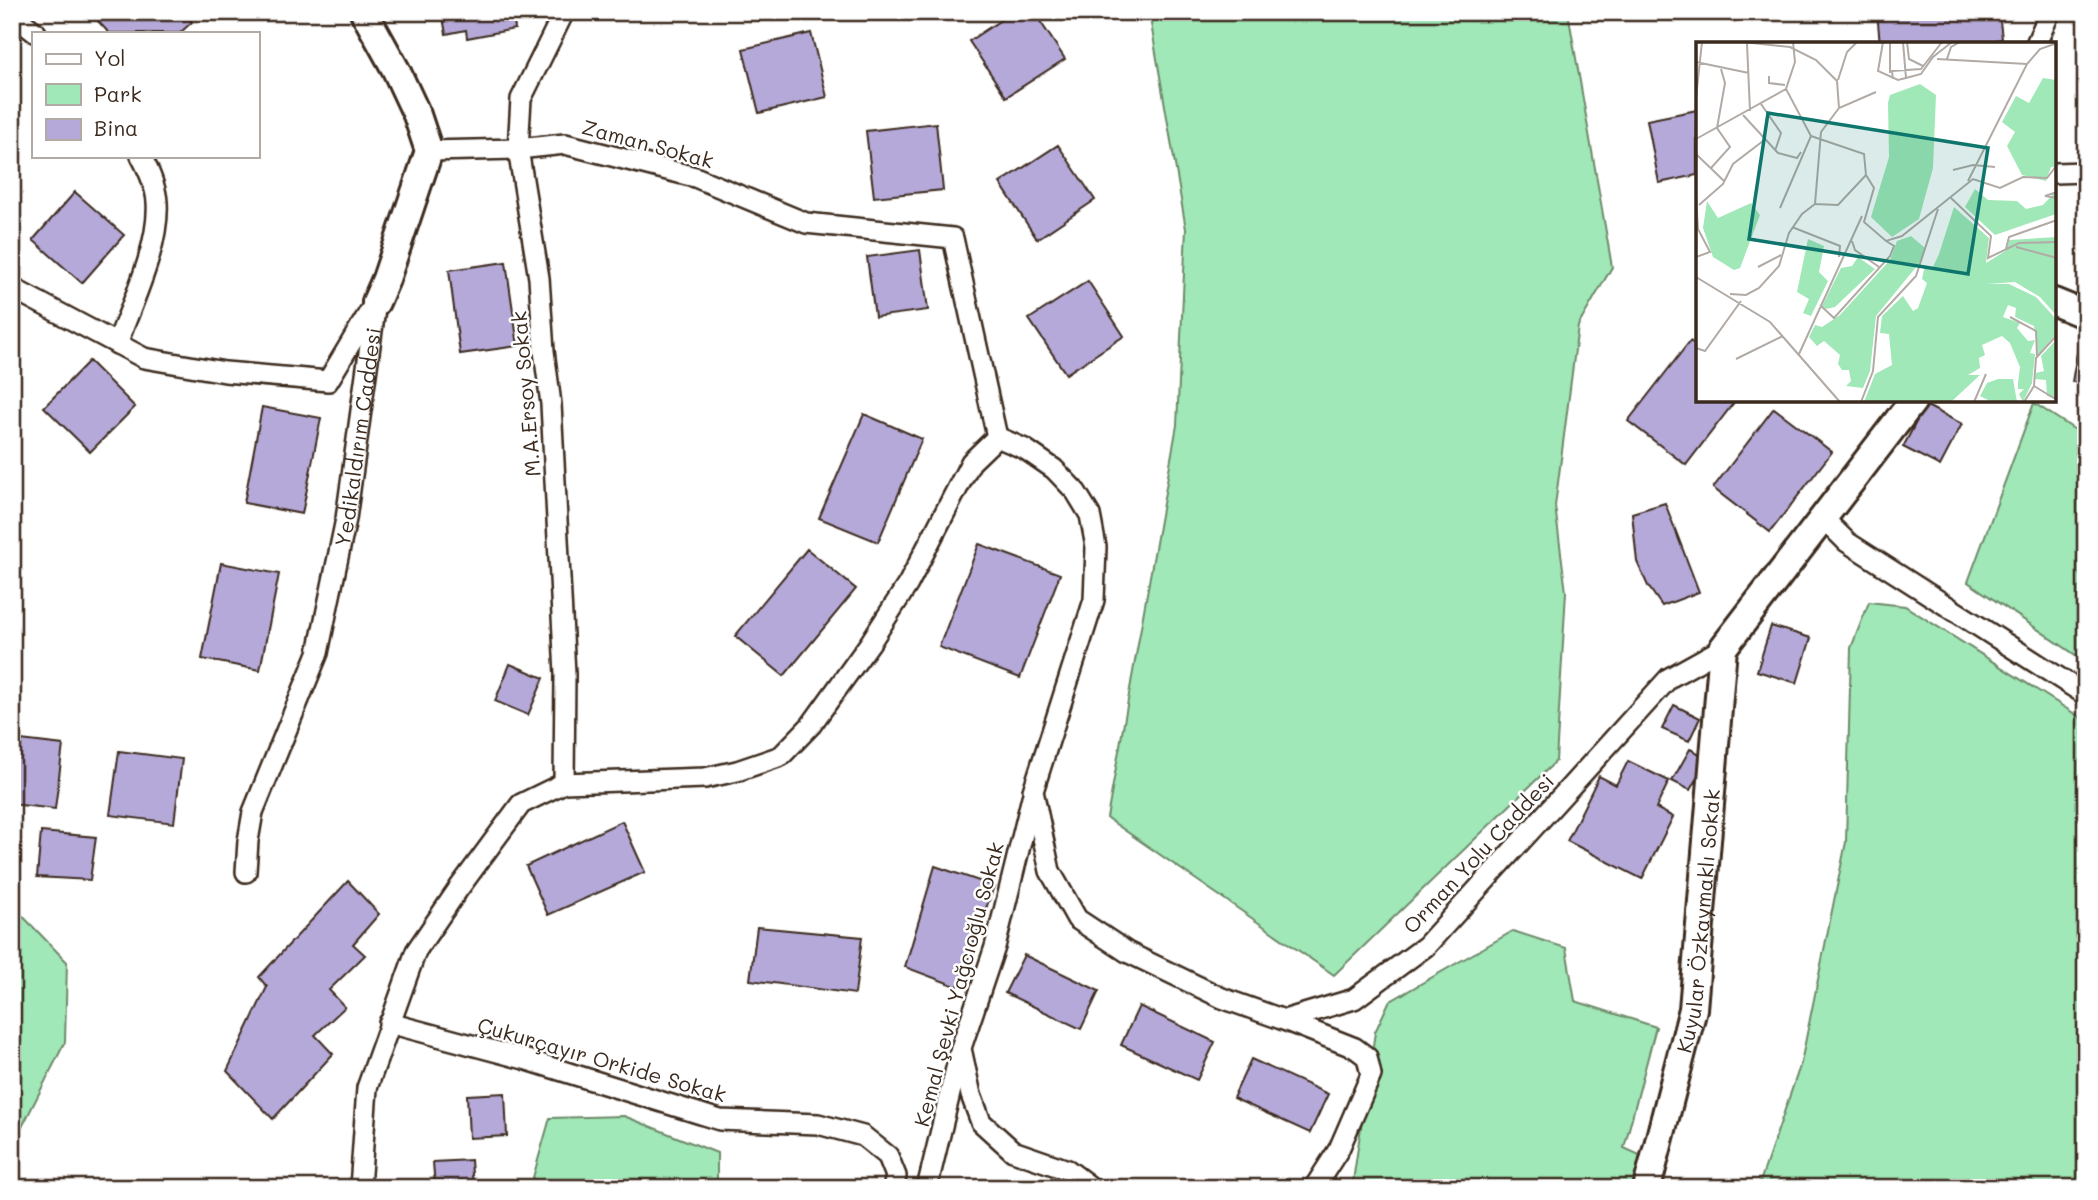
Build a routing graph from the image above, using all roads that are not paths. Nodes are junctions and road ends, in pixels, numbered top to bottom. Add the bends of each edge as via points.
1 (364, 12) edge
2 (564, 12) edge
3 (2050, 12) edge
4 (12, 14) edge
5 (35, 32) edge
6 (2037, 42) edge
7 (518, 149) junction
8 (429, 151) junction
9 (142, 158) edge
10 (2086, 172) edge
11 (2056, 173) edge
12 (12, 288) edge
13 (376, 302) junction
14 (2056, 303) edge
15 (2086, 314) edge
16 (117, 344) junction
17 (1912, 402) edge
18 (997, 437) junction
19 (1823, 518) junction
20 (1723, 648) junction
21 (2086, 695) edge
22 (564, 783) junction
23 (1033, 791) junction
24 (246, 872) dead end
25 (1284, 1020) junction
26 (389, 1023) junction
27 (961, 1048) junction
28 (360, 1188) edge
29 (893, 1188) edge
30 (927, 1188) edge
31 (1092, 1188) edge
32 (1314, 1188) edge
33 (1647, 1188) edge

1 - 8 street via 396,70
2 - 7 street, M.A.Ersoy Sokak via 521,99
3 - 6 street
4 - 5 street
7 - 8 street, Zaman Sokak
7 - 18 street, Zaman Sokak via 565,144 695,177 806,223 953,238
7 - 22 street, M.A.Ersoy Sokak via 551,404 565,674
8 - 13 street, Yedikaldırım Caddesi
9 - 16 street via 157,201 154,239
10 - 11 street
12 - 16 street
13 - 16 street via 328,381 225,372 144,358
13 - 24 street, Yedikaldırım Caddesi via 346,519 318,653 253,812
14 - 15 street
17 - 19 street
18 - 22 street via 971,462 908,584 870,643 811,725 781,756 705,778
18 - 23 street via 1025,449 1076,492 1090,515 1096,547 1094,600
19 - 20 street
19 - 21 street via 1847,542
20 - 25 street, Orman Yolu Caddesi via 1669,678 1426,946 1354,999
20 - 33 street, Kuyular Özkaymaklı Sokak via 1693,1009
22 - 26 street via 521,804 459,888 416,951
23 - 25 street via 1050,871 1077,919 1127,952 1222,998
23 - 27 street, Kemal Şevki Yağcıoğlu Sokak via 995,947
25 - 32 street via 1355,1048 1367,1057 1371,1075 1339,1149
26 - 28 street via 367,1088
26 - 29 street, Çukurçayır Orkide Sokak via 720,1120 818,1124 863,1136 888,1156 896,1176
27 - 30 street, Kemal Şevki Yağcıoğlu Sokak
27 - 31 street via 981,1122 1013,1150 1068,1170

